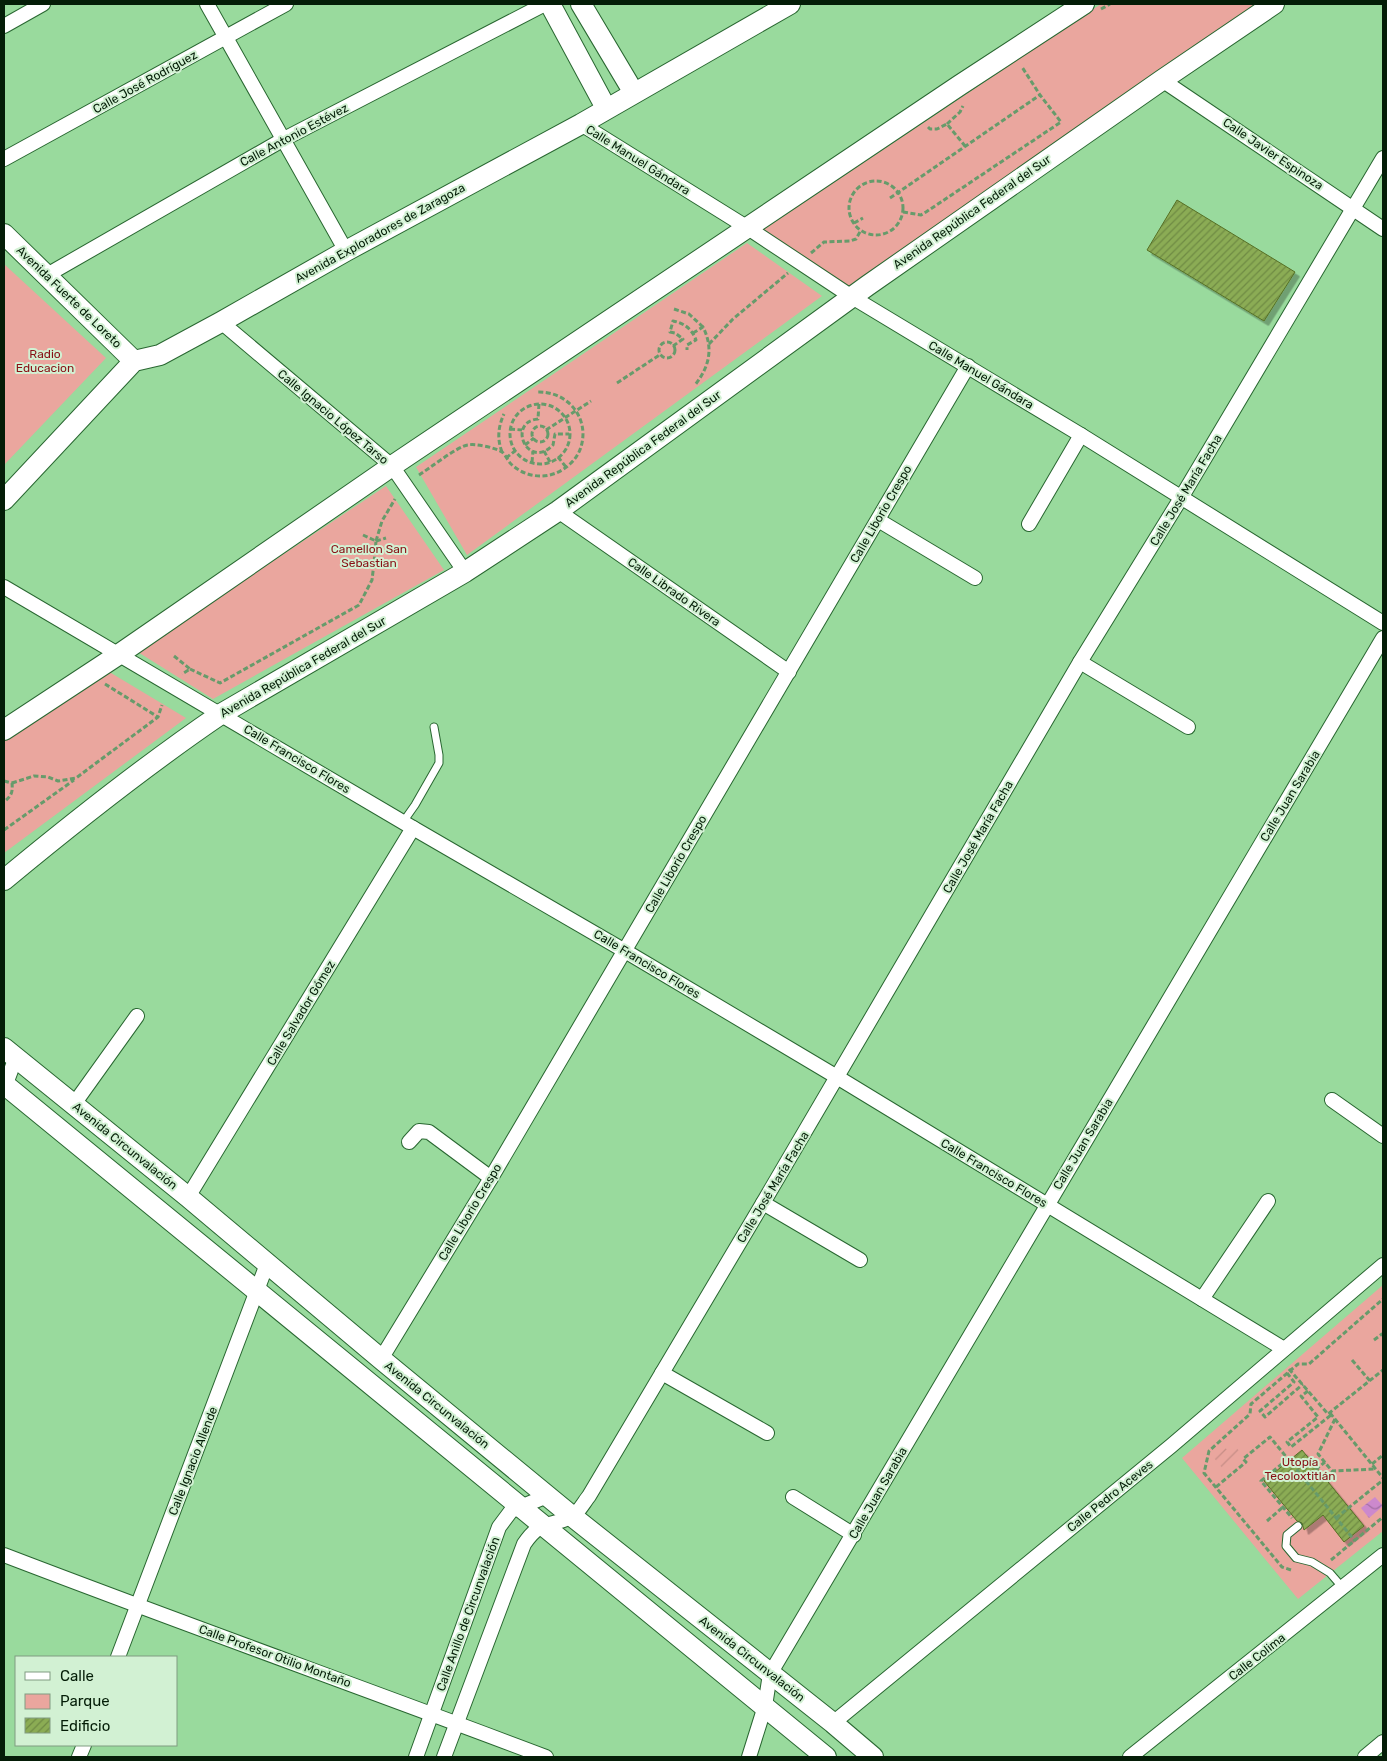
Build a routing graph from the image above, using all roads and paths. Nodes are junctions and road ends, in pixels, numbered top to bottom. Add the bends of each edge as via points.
1 (43, 4) edge
2 (208, 4) edge
3 (286, 4) edge
4 (545, 4) edge
5 (550, 4) edge
6 (581, 4) edge
7 (790, 4) edge
8 (1084, 4) edge
9 (1274, 4) edge
10 (4, 26) edge
11 (227, 37) junction
12 (1162, 80) junction
13 (634, 93) junction
14 (606, 108) junction
15 (916, 115) junction
16 (581, 124) junction
17 (284, 139) junction
18 (965, 146) junction
19 (1383, 158) edge
20 (4, 159) edge
21 (898, 192) junction
22 (890, 198) dead end
23 (1353, 209) junction
24 (903, 212) junction
25 (863, 218) dead end
26 (854, 223) junction
27 (748, 228) junction
28 (1383, 229) edge
29 (861, 230) junction
30 (4, 234) edge
31 (346, 251) junction
32 (811, 254) dead end
33 (789, 273) dead end
34 (47, 275) junction
35 (852, 297) junction
36 (674, 309) dead end
37 (221, 322) junction
38 (703, 327) junction
39 (693, 333) junction
40 (683, 340) junction
41 (709, 344) junction
42 (687, 345) junction
43 (674, 346) junction
44 (687, 350) dead end
45 (661, 354) junction
46 (134, 361) junction
47 (968, 366) junction
48 (617, 383) dead end
49 (694, 385) dead end
50 (533, 393) dead end
51 (591, 401) dead end
52 (539, 404) junction
53 (506, 410) dead end
54 (576, 411) junction
55 (565, 418) junction
56 (510, 429) junction
57 (522, 430) junction
58 (546, 430) junction
59 (570, 434) junction
60 (1081, 435) junction
61 (534, 438) junction
62 (525, 445) junction
63 (516, 451) junction
64 (533, 451) junction
65 (544, 451) junction
66 (502, 452) junction
67 (558, 457) junction
68 (506, 458) junction
69 (532, 462) junction
70 (550, 462) junction
71 (392, 466) junction
72 (566, 467) junction
73 (419, 475) dead end
74 (1182, 498) junction
75 (395, 499) dead end
76 (4, 500) edge
77 (558, 511) junction
78 (878, 520) junction
79 (1029, 524) dead end
80 (363, 534) dead end
81 (386, 538) dead end
82 (376, 541) junction
83 (365, 563) dead end
84 (374, 563) junction
85 (465, 572) junction
86 (976, 578) dead end
87 (4, 587) edge
88 (1383, 623) edge
89 (1383, 638) edge
90 (118, 655) junction
91 (174, 656) dead end
92 (1080, 662) junction
93 (190, 669) junction
94 (789, 672) junction
95 (179, 676) dead end
96 (127, 699) dead end
97 (162, 705) dead end
98 (221, 714) junction
99 (158, 717) junction
100 (434, 727) dead end
101 (1188, 727) dead end
102 (4, 730) edge
103 (76, 778) junction
104 (4, 781) edge
105 (12, 783) junction
106 (4, 802) edge
107 (408, 825) junction
108 (4, 830) edge
109 (4, 880) edge
110 (625, 951) junction
111 (137, 1016) dead end
112 (10, 1052) edge
113 (837, 1077) junction
114 (4, 1086) edge
115 (1332, 1100) dead end
116 (74, 1104) junction
117 (1383, 1136) edge
118 (409, 1142) dead end
119 (139, 1159) junction
120 (491, 1178) junction
121 (125, 1182) junction
122 (188, 1198) junction
123 (1268, 1201) dead end
124 (763, 1203) junction
125 (1046, 1205) junction
126 (860, 1260) dead end
127 (267, 1264) junction
128 (1383, 1265) edge
129 (257, 1292) junction
130 (1202, 1299) junction
131 (1383, 1299) edge
132 (1383, 1335) edge
133 (1374, 1340) dead end
134 (1284, 1349) junction
135 (380, 1359) junction
136 (1352, 1360) dead end
137 (1382, 1372) edge
138 (662, 1373) junction
139 (1287, 1374) junction
140 (1296, 1376) dead end
141 (1370, 1381) junction
142 (1303, 1384) junction
143 (1308, 1391) junction
144 (1331, 1414) junction
145 (1335, 1420) junction
146 (767, 1433) dead end
147 (1383, 1455) edge
148 (1288, 1459) junction
149 (1324, 1462) junction
150 (1372, 1464) junction
151 (1376, 1469) junction
152 (1304, 1479) junction
153 (1383, 1481) edge
154 (1216, 1487) junction
155 (547, 1496) junction
156 (793, 1497) dead end
157 (520, 1507) junction
158 (1283, 1507) junction
159 (573, 1517) junction
160 (1383, 1517) edge
161 (1336, 1518) junction
162 (1266, 1521) dead end
163 (542, 1525) junction
164 (1298, 1526) joint
165 (854, 1535) junction
166 (1355, 1541) junction
167 (4, 1555) edge
168 (1383, 1555) edge
169 (1319, 1565) junction
170 (1343, 1588) junction
171 (138, 1606) junction
172 (118, 1656) edge
173 (770, 1674) junction
174 (764, 1706) junction
175 (432, 1714) junction
176 (456, 1724) junction
177 (833, 1724) junction
178 (1383, 1742) edge
179 (416, 1757) edge
180 (444, 1757) edge
181 (546, 1757) edge
182 (749, 1757) edge
183 (826, 1757) edge
184 (873, 1757) edge
185 (1130, 1757) edge
186 (1365, 1757) edge

1 - 10 street
2 - 11 street
3 - 11 street, Calle José Rodríguez
4 - 17 street, Calle Antonio Estévez
5 - 14 street
6 - 13 street
7 - 13 street, Avenida Exploradores de Zaragoza
8 - 15 street
9 - 12 street, Avenida República Federal del Sur
11 - 17 street
11 - 20 street, Calle José Rodríguez
12 - 23 street, Calle Javier Espinoza
12 - 35 street, Avenida República Federal del Sur
13 - 14 street, Avenida Exploradores de Zaragoza
14 - 16 street, Avenida Exploradores de Zaragoza
15 - 18 path via 930,129 947,124
15 - 27 street
16 - 27 street, Calle Manuel Gándara
16 - 31 street, Avenida Exploradores de Zaragoza
17 - 31 street
17 - 34 street, Calle Antonio Estévez
18 - 21 path
18 - 24 path via 1040,94 1061,122 921,215
19 - 23 street, Calle José María Facha
21 - 22 path
21 - 24 path
21 - 26 path via 892,185 881,181 863,184 855,191 849,204
23 - 28 street, Calle Javier Espinoza
23 - 74 street, Calle José María Facha
24 - 29 path via 899,222 887,232 875,235
25 - 26 path
26 - 29 path
27 - 35 street, Calle Manuel Gándara
27 - 71 street
29 - 32 path via 850,242 824,242
30 - 34 street, Avenida Fuerte de Loreto
31 - 37 street, Avenida Exploradores de Zaragoza
33 - 41 path via 733,319
34 - 46 street, Avenida Fuerte de Loreto
35 - 47 street, Calle Manuel Gándara
35 - 77 street, Avenida República Federal del Sur
36 - 38 path via 689,314
37 - 46 street, Avenida Exploradores de Zaragoza via 160,355
37 - 71 street, Calle Ignacio López Tarso
38 - 39 path
38 - 41 path
39 - 40 path via 683,324 673,321 670,332
39 - 42 path via 696,340
40 - 42 path
40 - 43 path
41 - 49 path via 706,369
42 - 44 path
43 - 45 path via 669,343 662,345
43 - 45 path via 672,356 667,358
45 - 48 path
46 - 76 street
47 - 60 street, Calle Manuel Gándara
47 - 78 street, Calle Liborio Crespo
50 - 54 path via 560,396
51 - 54 path
52 - 55 path via 553,407
52 - 56 path via 522,409
52 - 57 path via 538,419 528,422
53 - 66 path via 498,431
54 - 55 path
54 - 72 path via 583,430 582,444 577,456
55 - 58 path
55 - 59 path
56 - 57 path
56 - 63 path
57 - 62 path
58 - 61 path via 542,426 536,428 532,434
58 - 61 path via 545,440 540,442
59 - 65 path via 555,434 553,445
59 - 67 path via 567,446
60 - 74 street, Calle Manuel Gándara
60 - 79 street
61 - 62 path
62 - 64 path
63 - 68 path
63 - 69 path
64 - 65 path
64 - 69 path
65 - 70 path
66 - 68 path
66 - 73 path via 467,444
67 - 70 path
67 - 72 path
68 - 72 path via 520,471 532,475 552,475
69 - 70 path
71 - 85 street, Calle Ignacio López Tarso
71 - 90 street
74 - 88 street, Calle Manuel Gándara
74 - 92 street, Calle José María Facha
75 - 82 path via 382,521
77 - 85 street, Avenida República Federal del Sur
77 - 94 street, Calle Librado Rivera
78 - 86 street
78 - 94 street, Calle Liborio Crespo
80 - 82 path
81 - 82 path
82 - 84 path
83 - 84 path
84 - 93 path via 372,580 359,605 220,683
85 - 98 street, Avenida República Federal del Sur
87 - 90 street, Calle Francisco Flores
89 - 125 street, Calle Juan Sarabia
90 - 98 street, Calle Francisco Flores
90 - 102 street
91 - 93 path
92 - 101 street
92 - 113 street, Calle José María Facha
93 - 95 path
94 - 110 street, Calle Liborio Crespo
96 - 99 path
97 - 99 path
98 - 107 street, Calle Francisco Flores
98 - 109 street, Avenida República Federal del Sur via 70,826
99 - 103 path
100 - 107 lane via 439,763
103 - 105 path via 58,781 34,776
103 - 108 path
104 - 105 path
105 - 106 path via 13,790
107 - 110 street, Calle Francisco Flores
107 - 122 street, Calle Salvador Gómez
110 - 113 street, Calle Francisco Flores
110 - 120 street, Calle Liborio Crespo
111 - 116 street
112 - 114 street
112 - 116 street, Avenida Circunvalación
113 - 124 street, Calle José María Facha
113 - 125 street, Calle Francisco Flores
114 - 121 street, Avenida Circunvalación
115 - 117 street
116 - 119 street, Avenida Circunvalación
118 - 120 street via 419,1131 430,1132
119 - 121 street
119 - 122 street, Avenida Circunvalación
120 - 135 street, Calle Liborio Crespo
121 - 129 street, Avenida Circunvalación
122 - 127 street, Avenida Circunvalación
123 - 130 street
124 - 126 street
124 - 138 street, Calle José María Facha
125 - 130 street, Calle Francisco Flores
125 - 165 street, Calle Juan Sarabia
127 - 129 street, Calle Ignacio Allende
127 - 135 street, Avenida Circunvalación
128 - 134 street, Calle Pedro Aceves
129 - 157 street, Avenida Circunvalación
129 - 171 street, Calle Ignacio Allende
130 - 134 street, Calle Francisco Flores
131 - 139 path via 1309,1364 1298,1364
132 - 133 path
134 - 177 street, Calle Pedro Aceves
135 - 155 street, Avenida Circunvalación
136 - 141 path
137 - 141 path
138 - 146 street
138 - 159 street, Calle José María Facha via 589,1496
139 - 142 path via 1294,1382 1260,1411 1265,1417
139 - 154 path via 1251,1404 1250,1414 1209,1451 1204,1473
140 - 142 path
141 - 144 path
142 - 143 path
143 - 144 path
143 - 144 path via 1301,1396 1318,1416 1287,1442 1291,1447
144 - 145 path
145 - 149 path via 1318,1454
145 - 150 path
147 - 150 path
148 - 152 path
148 - 154 path via 1270,1437
148 - 158 path via 1261,1481
149 - 151 path via 1332,1472
149 - 152 path
150 - 151 path
151 - 153 path
152 - 161 path
153 - 161 path
154 - 169 path via 1282,1567 1289,1570
155 - 157 street, Calle Anillo de Circunvalación
155 - 159 street, Avenida Circunvalación
156 - 165 street
157 - 163 street, Avenida Circunvalación
157 - 175 street, Calle Anillo de Circunvalación via 511,1511 499,1527
158 - 162 path
158 - 164 path
159 - 163 street
159 - 173 street, Avenida Circunvalación
160 - 166 path
161 - 166 path
163 - 174 street, Avenida Circunvalación
163 - 176 street via 524,1544
164 - 169 lane via 1287,1535 1286,1546 1296,1558
165 - 173 street, Calle Juan Sarabia
166 - 169 path via 1327,1564
167 - 171 street, Calle Profesor Otilio Montaño
168 - 170 street, Calle Colima
169 - 170 lane
170 - 185 street, Calle Colima
171 - 172 street, Calle Ignacio Allende
171 - 175 street, Calle Profesor Otilio Montaño
173 - 174 street, Calle Juan Sarabia
173 - 177 street, Avenida Circunvalación
174 - 182 street, Calle Juan Sarabia
174 - 183 street, Avenida Circunvalación
175 - 176 street, Calle Profesor Otilio Montaño
175 - 179 street, Calle Anillo de Circunvalación
176 - 180 street
176 - 181 street, Calle Profesor Otilio Montaño
177 - 184 street, Avenida Circunvalación
178 - 186 street

